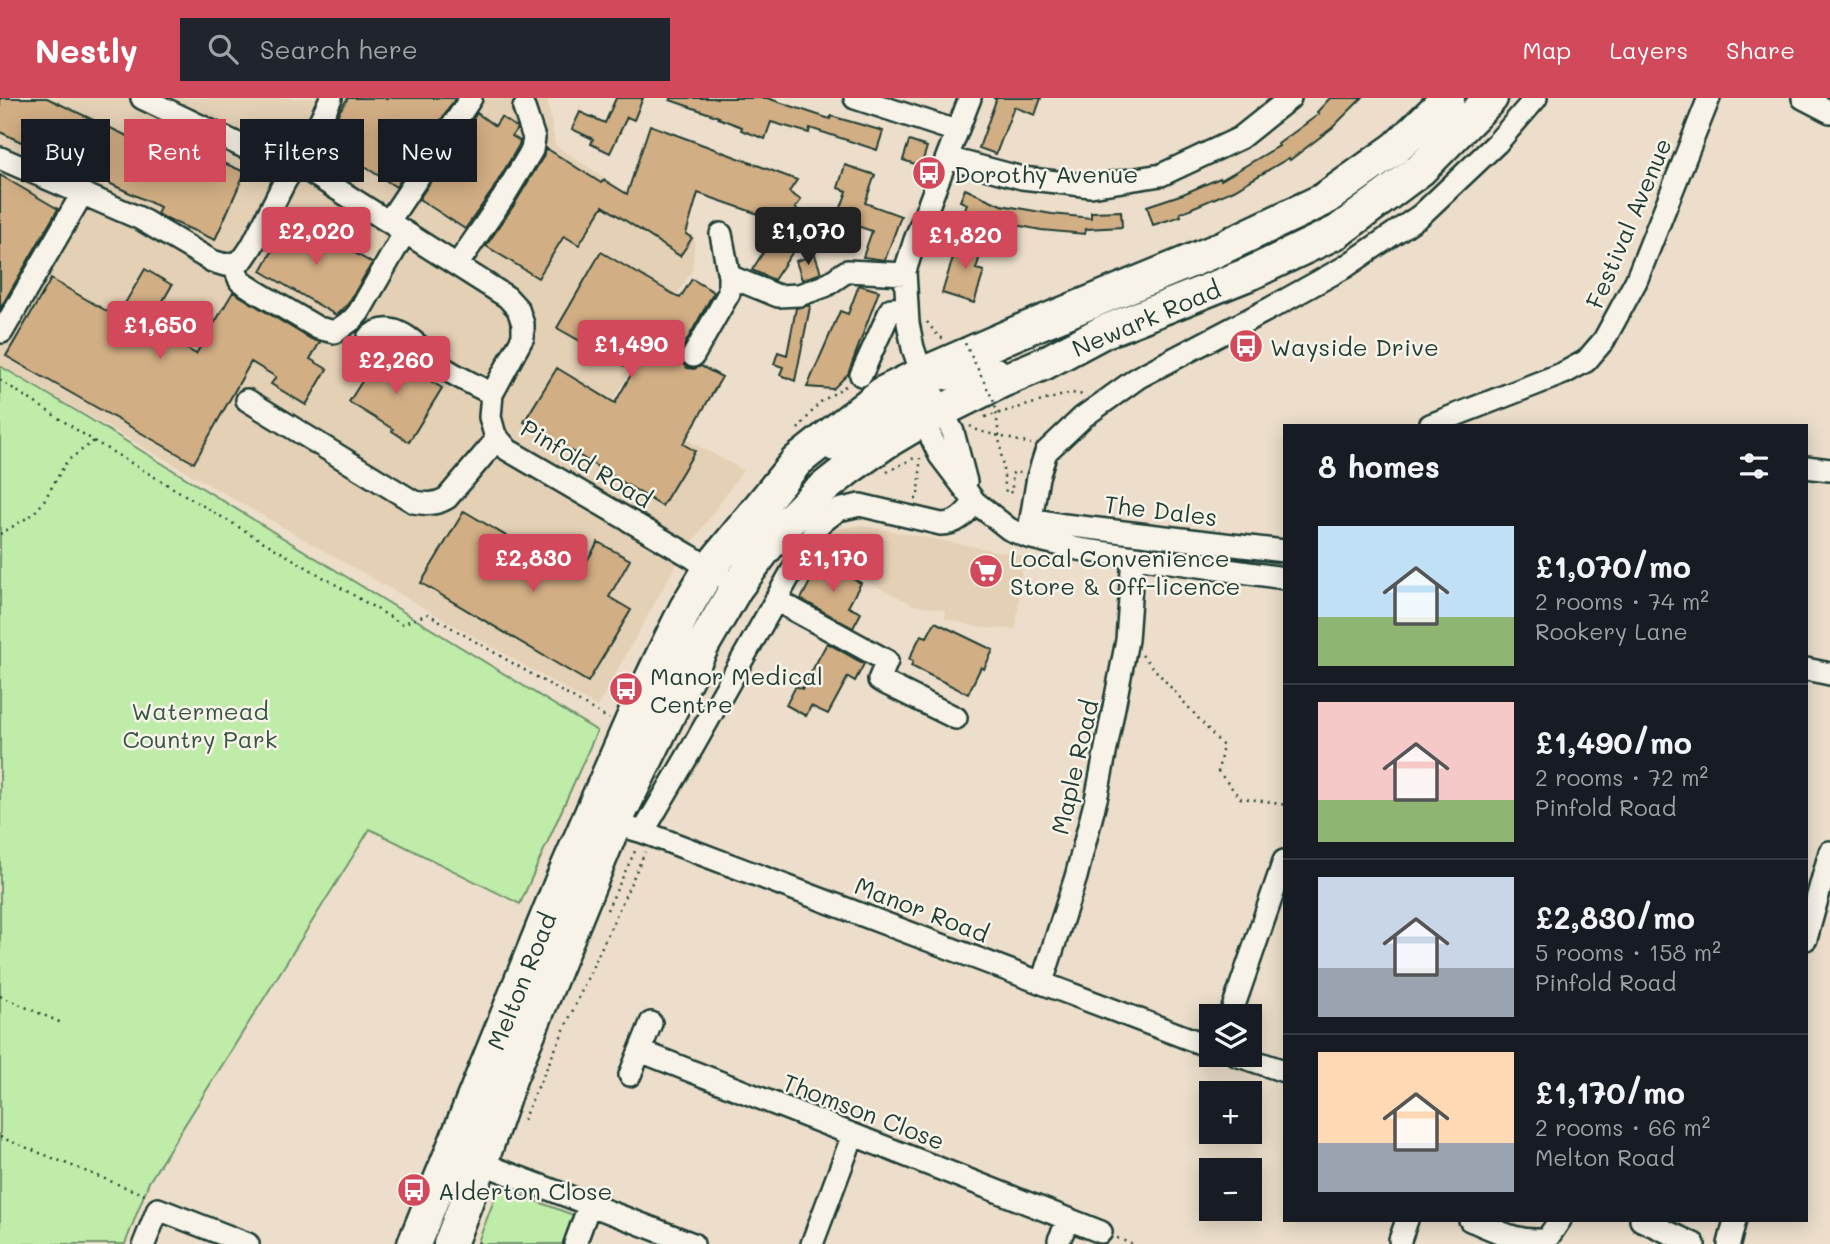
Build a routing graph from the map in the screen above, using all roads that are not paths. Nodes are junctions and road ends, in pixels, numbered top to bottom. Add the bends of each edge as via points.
1 (142, 98) edge
2 (331, 98) edge
3 (471, 98) edge
4 (855, 98) edge
5 (970, 98) edge
6 (1290, 98) edge
7 (1448, 98) edge
8 (1491, 98) edge
9 (1536, 98) edge
10 (1709, 98) edge
11 (1803, 98) edge
12 (524, 108) dead end
13 (1830, 112) edge
14 (321, 119) edge
15 (956, 131) junction
16 (240, 145) edge
17 (0, 158) edge
18 (947, 158) junction
19 (285, 182) edge
20 (326, 182) edge
21 (82, 194) junction
22 (397, 227) junction
23 (721, 234) dead end
24 (233, 263) junction
25 (457, 265) junction
26 (905, 274) junction
27 (729, 276) junction
28 (907, 308) junction
29 (2, 332) dead end
30 (1103, 332) junction
31 (368, 338) dead end
32 (693, 356) dead end
33 (872, 384) junction
34 (492, 394) junction
35 (247, 400) dead end
36 (927, 402) junction
37 (1433, 424) edge
38 (498, 438) junction
39 (1808, 467) edge
40 (1830, 470) edge
41 (768, 495) junction
42 (972, 497) junction
43 (789, 521) joint
44 (1030, 528) junction
45 (1283, 551) edge
46 (1133, 557) junction
47 (710, 568) junction
48 (1283, 578) edge
49 (736, 588) junction
50 (776, 600) junction
51 (1808, 669) edge
52 (1830, 674) edge
53 (956, 718) dead end
54 (624, 827) junction
55 (1830, 852) edge
56 (1283, 864) edge
57 (1816, 931) edge
58 (1042, 982) junction
59 (1234, 1004) edge
60 (650, 1023) dead end
61 (1199, 1041) edge
62 (640, 1051) junction
63 (1262, 1064) edge
64 (1283, 1071) edge
65 (630, 1075) dead end
66 (510, 1079) junction
67 (853, 1135) junction
68 (452, 1147) junction
69 (481, 1163) junction
70 (590, 1203) junction
71 (1069, 1219) junction
72 (1406, 1222) edge
73 (1475, 1222) edge
74 (1559, 1222) edge
75 (1646, 1222) edge
76 (1734, 1222) edge
77 (1101, 1232) dead end
78 (1059, 1240) dead end
79 (1401, 1240) dead end
80 (472, 1242) edge
81 (144, 1244) edge
82 (248, 1244) edge
83 (414, 1244) edge
84 (575, 1244) edge
85 (693, 1244) edge
86 (812, 1244) edge
87 (1694, 1244) edge
88 (1729, 1244) edge

1 - 16 street
2 - 14 street
3 - 22 street
4 - 15 street
5 - 15 street
6 - 18 street via 1240,138 1175,157 1161,175 1091,186 1022,178
7 - 36 highway, Newark Road via 1396,148 1323,200 1215,251 1016,333
8 - 30 highway, Newark Road via 1420,170 1336,232 1251,273
9 - 44 street via 1497,143 1421,215 1345,267 1139,377 1083,417 1046,452
10 - 37 street, Festival Avenue via 1636,281 1604,340 1586,361 1564,373
11 - 13 street
12 - 25 street via 534,138 532,150
15 - 18 street
17 - 21 street
18 - 26 street
19 - 24 street via 252,246 244,258
20 - 22 street
21 - 24 street via 139,218 212,261
21 - 29 street
22 - 24 street via 359,312 335,332 318,328 240,281
22 - 25 street
23 - 27 street
25 - 34 street via 507,297 523,324 523,337
26 - 27 street via 847,271 825,286 778,296
26 - 28 street
27 - 32 street via 729,293
28 - 33 street via 891,309
28 - 36 street
30 - 36 highway, Newark Road via 1002,381
30 - 36 street via 1063,339 968,379 946,379
31 - 34 street via 387,329 399,331 447,370
33 - 36 highway, Newark Road
33 - 41 highway, Melton Road
34 - 38 street, Pinfold Road via 490,417
35 - 38 street via 414,502 425,504 447,498
36 - 41 street via 906,407 862,430
36 - 42 street via 953,432
36 - 43 highway, Newark Road via 886,442 816,494
38 - 47 street, Pinfold Road via 508,450
39 - 40 street
41 - 47 highway, Melton Road
42 - 44 street via 1009,529
42 - 50 street via 962,518 949,524 860,505 838,510 818,525
43 - 49 highway, Melton Road
44 - 45 street, The Dales via 1064,525
44 - 46 street via 1078,549
46 - 48 street
46 - 58 street, Maple Road via 1127,640 1097,795
47 - 49 street, Pinfold Road
47 - 54 highway, Melton Road via 663,654
49 - 54 highway, Melton Road via 704,643
50 - 53 street via 887,661 879,680
50 - 54 street
51 - 52 street
54 - 58 street, Manor Road
54 - 66 highway, Melton Road
54 - 68 highway, Melton Road
55 - 57 street
56 - 59 street
58 - 61 street, Manor Road
60 - 62 street
62 - 65 street
62 - 67 street, Thomson Close
63 - 64 street
66 - 68 highway, Melton Road via 495,1083 470,1136
66 - 69 highway, Melton Road
67 - 71 street, Thomson Close
67 - 86 street
68 - 83 highway, Melton Road
69 - 70 street
69 - 80 highway, Melton Road
70 - 84 street
70 - 85 street
71 - 77 street, Thomson Close
71 - 78 street
72 - 79 street
73 - 74 street via 1528,1242 1547,1238
75 - 87 street
76 - 88 street
81 - 82 street via 158,1209

